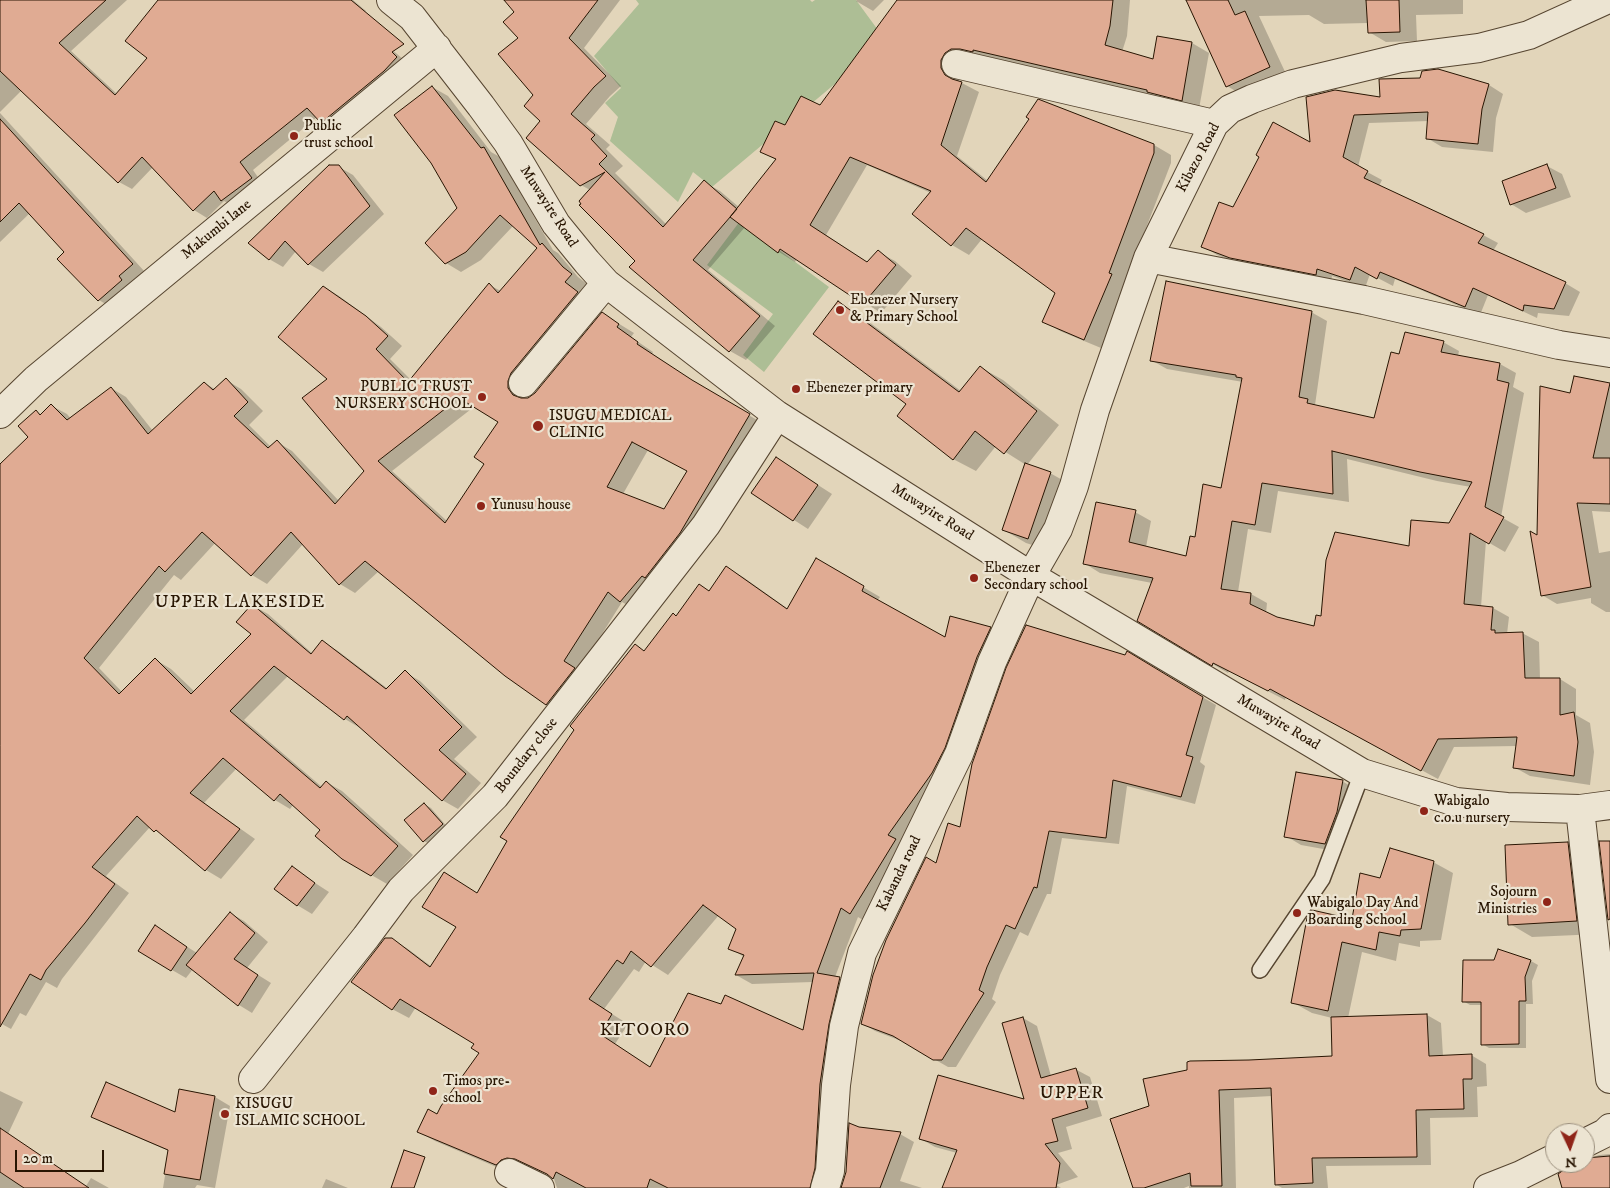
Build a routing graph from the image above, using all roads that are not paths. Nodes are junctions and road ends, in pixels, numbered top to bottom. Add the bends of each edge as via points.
1 (392, 0) edge
2 (1606, 0) edge
3 (1610, 10) edge
4 (437, 48) junction
5 (956, 64) dead end
6 (1214, 124) junction
7 (1148, 258) junction
8 (606, 283) junction
9 (1610, 353) edge
10 (523, 383) dead end
11 (0, 414) edge
12 (777, 415) junction
13 (1030, 576) junction
14 (1362, 773) junction
15 (1610, 805) edge
16 (1580, 809) junction
17 (1260, 970) dead end
18 (253, 1079) dead end
19 (1610, 1079) edge
20 (1610, 1128) edge
21 (1595, 1138) edge
22 (1545, 1163) edge
23 (509, 1174) dead end
24 (540, 1188) edge
25 (825, 1188) edge
26 (1488, 1188) edge

1 - 4 street, Muwayire Road via 412,17
2 - 3 street
2 - 6 street, Kibazo Road via 1529,35 1496,44 1401,58 1294,84 1230,109
4 - 8 street, Muwayire Road via 508,144 556,224
4 - 11 street, Makumbi lane via 36,379
5 - 6 street
6 - 7 street, Kibazo Road
7 - 9 street
7 - 13 street, Kibazo Road via 1095,410 1074,486 1058,529
8 - 10 street
8 - 12 street, Muwayire Road
12 - 13 street, Muwayire Road
12 - 18 street, Boundary close via 706,525 507,781 401,890
13 - 14 street, Muwayire Road
13 - 25 street, Kabanda road via 992,662 959,754 862,953 844,1026 830,1171
14 - 16 street, Muwayire Road via 1456,802
14 - 17 lane via 1322,878
15 - 16 street, Muwayire Road
16 - 19 street
20 - 21 street
22 - 26 street
23 - 24 street

